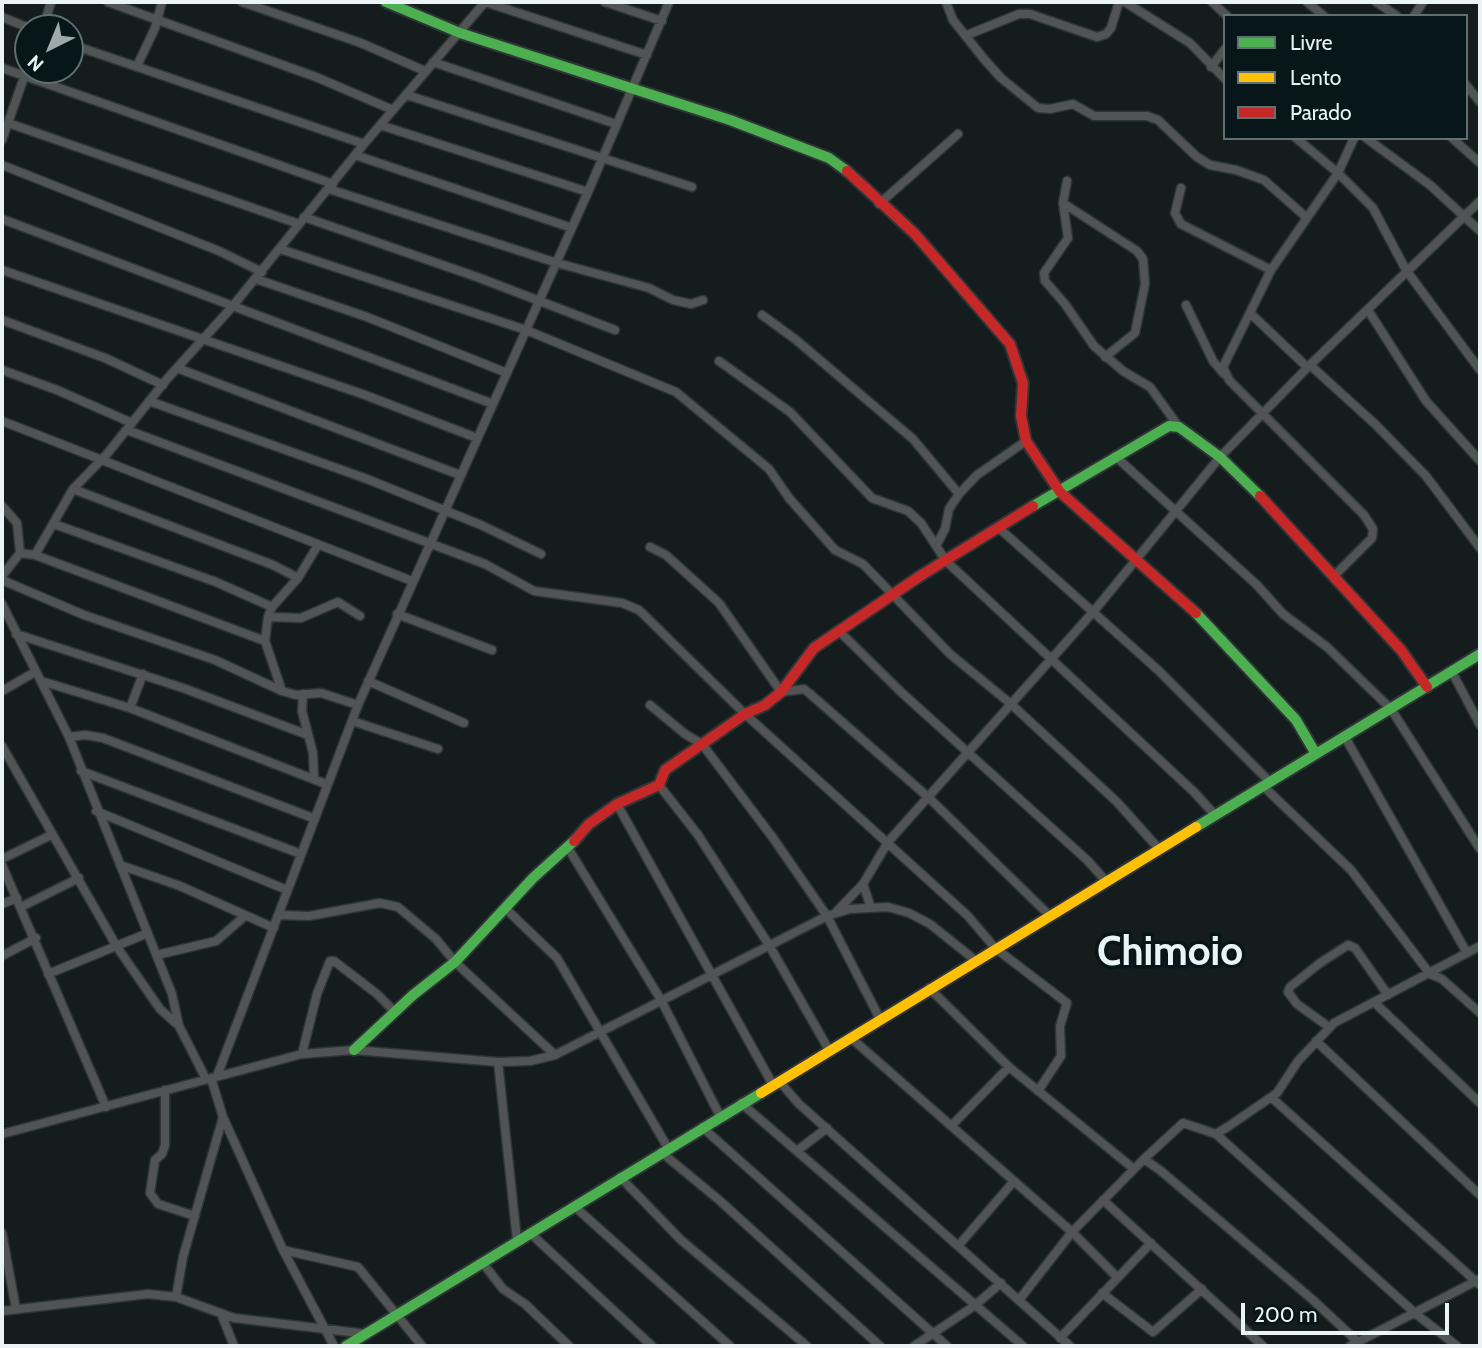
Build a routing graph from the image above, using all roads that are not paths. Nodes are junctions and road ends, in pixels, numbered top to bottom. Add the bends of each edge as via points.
1 (108, 2) edge
2 (162, 2) edge
3 (242, 2) edge
4 (386, 2) edge
5 (485, 2) edge
6 (605, 2) edge
7 (669, 2) edge
8 (946, 2) edge
9 (1119, 2) edge
10 (1125, 2) edge
11 (1212, 2) edge
12 (1307, 2) edge
13 (1376, 2) edge
14 (1225, 14) edge
15 (1322, 14) edge
16 (1394, 14) edge
17 (157, 21) junction
18 (662, 22) junction
19 (460, 33) junction
20 (967, 35) junction
21 (84, 49) edge
22 (1223, 52) edge
23 (647, 55) junction
24 (433, 62) junction
25 (137, 66) junction
26 (1211, 67) junction
27 (425, 71) junction
28 (1223, 77) edge
29 (21, 84) edge
30 (46, 84) edge
31 (1468, 87) edge
32 (632, 88) junction
33 (407, 95) junction
34 (1480, 102) edge
35 (393, 110) junction
36 (8, 123) junction
37 (615, 124) junction
38 (380, 125) junction
39 (958, 134) dead end
40 (2, 140) edge
41 (1298, 140) edge
42 (1353, 140) edge
43 (1369, 140) edge
44 (1454, 140) edge
45 (364, 144) junction
46 (355, 155) junction
47 (601, 159) junction
48 (1480, 163) edge
49 (2, 165) edge
50 (1338, 173) junction
51 (1067, 181) dead end
52 (331, 186) junction
53 (692, 187) dead end
54 (1181, 188) dead end
55 (588, 192) junction
56 (1480, 201) edge
57 (879, 204) junction
58 (1063, 204) junction
59 (1463, 215) junction
60 (1307, 218) junction
61 (2, 219) edge
62 (302, 221) junction
63 (572, 228) junction
64 (1480, 231) edge
65 (279, 249) junction
66 (557, 262) junction
67 (2, 270) edge
68 (1271, 270) junction
69 (1406, 271) junction
70 (259, 275) junction
71 (540, 300) junction
72 (703, 300) dead end
73 (1186, 305) dead end
74 (232, 307) junction
75 (1368, 310) junction
76 (1251, 313) junction
77 (762, 315) dead end
78 (2, 320) edge
79 (526, 330) junction
80 (615, 330) dead end
81 (201, 341) junction
82 (1105, 357) junction
83 (719, 361) dead end
84 (1309, 366) junction
85 (177, 368) junction
86 (2, 370) edge
87 (1480, 370) edge
88 (507, 373) junction
89 (1224, 374) junction
90 (163, 385) junction
91 (149, 401) junction
92 (493, 404) junction
93 (1263, 413) junction
94 (2, 421) edge
95 (129, 427) junction
96 (1178, 427) junction
97 (477, 438) junction
98 (1026, 441) junction
99 (1115, 456) junction
100 (1220, 457) junction
101 (101, 460) junction
102 (1480, 461) edge
103 (460, 475) junction
104 (73, 489) junction
105 (1060, 492) junction
106 (959, 495) junction
107 (2, 506) edge
108 (1176, 511) junction
109 (443, 512) junction
110 (54, 524) junction
111 (1000, 529) junction
112 (429, 544) junction
113 (937, 544) junction
114 (318, 545) junction
115 (650, 547) dead end
116 (1480, 548) edge
117 (20, 552) junction
118 (541, 554) dead end
119 (35, 555) junction
120 (946, 561) junction
121 (1137, 561) junction
122 (1335, 575) junction
123 (2, 578) edge
124 (298, 579) junction
125 (412, 581) junction
126 (892, 595) junction
127 (2, 604) edge
128 (272, 607) junction
129 (1094, 611) junction
130 (397, 614) junction
131 (360, 616) dead end
132 (268, 617) junction
133 (839, 631) junction
134 (16, 634) junction
135 (265, 641) junction
136 (492, 650) dead end
137 (1480, 654) edge
138 (1051, 659) junction
139 (35, 672) junction
140 (1452, 672) junction
141 (143, 674) junction
142 (41, 681) junction
143 (368, 681) junction
144 (1427, 687) junction
145 (2, 691) edge
146 (282, 691) junction
147 (781, 691) junction
148 (303, 694) junction
149 (1011, 704) junction
150 (358, 705) junction
151 (650, 705) dead end
152 (130, 708) junction
153 (1391, 709) junction
154 (745, 714) junction
155 (352, 721) junction
156 (464, 723) dead end
157 (1480, 725) edge
158 (308, 735) junction
159 (69, 737) junction
160 (1345, 737) junction
161 (702, 744) junction
162 (2, 747) edge
163 (438, 750) dead end
164 (968, 753) junction
165 (1316, 754) junction
166 (81, 771) junction
167 (314, 778) junction
168 (326, 784) junction
169 (1267, 784) junction
170 (659, 785) junction
171 (928, 797) junction
172 (617, 804) junction
173 (96, 811) junction
174 (1215, 815) junction
175 (313, 818) junction
176 (51, 835) junction
177 (888, 842) junction
178 (568, 848) junction
179 (1159, 849) junction
180 (1480, 849) edge
181 (301, 854) junction
182 (2, 859) edge
183 (2, 865) edge
184 (120, 865) junction
185 (5, 877) edge
186 (79, 878) junction
187 (1106, 881) junction
188 (863, 884) junction
189 (288, 890) junction
190 (17, 898) junction
191 (2, 904) edge
192 (870, 905) junction
193 (21, 907) junction
194 (506, 909) junction
195 (279, 915) junction
196 (831, 915) junction
197 (1049, 915) junction
198 (246, 916) junction
199 (274, 928) junction
200 (148, 933) junction
201 (36, 938) junction
202 (769, 945) junction
203 (1480, 946) edge
204 (117, 947) junction
205 (995, 948) junction
206 (1467, 953) junction
207 (157, 955) junction
208 (2, 956) edge
209 (975, 960) junction
210 (455, 962) junction
211 (48, 974) junction
212 (1430, 974) junction
213 (714, 975) junction
214 (929, 988) junction
215 (1388, 995) junction
216 (662, 1000) junction
217 (1374, 1002) junction
218 (395, 1012) junction
219 (1480, 1013) edge
220 (880, 1019) junction
221 (179, 1026) junction
222 (1329, 1027) junction
223 (602, 1033) junction
224 (850, 1037) junction
225 (1316, 1041) junction
226 (354, 1050) junction
227 (830, 1050) junction
228 (302, 1054) junction
229 (555, 1055) junction
230 (498, 1062) junction
231 (1009, 1067) junction
232 (211, 1078) junction
233 (776, 1083) junction
234 (165, 1090) junction
235 (1038, 1091) junction
236 (1272, 1098) junction
237 (741, 1103) junction
238 (1480, 1103) edge
239 (106, 1107) junction
240 (720, 1116) junction
241 (223, 1117) junction
242 (951, 1126) junction
243 (702, 1127) junction
244 (827, 1128) junction
245 (2, 1134) edge
246 (1216, 1134) junction
247 (664, 1150) junction
248 (798, 1150) junction
249 (1143, 1159) junction
250 (1134, 1168) junction
251 (620, 1177) junction
252 (1014, 1181) junction
253 (1480, 1195) edge
254 (1103, 1200) junction
255 (574, 1206) junction
256 (195, 1216) junction
257 (1072, 1232) junction
258 (2, 1233) edge
259 (530, 1233) junction
260 (517, 1240) junction
261 (1151, 1243) junction
262 (959, 1245) junction
263 (283, 1250) junction
264 (482, 1262) junction
265 (1117, 1277) junction
266 (1479, 1282) edge
267 (1001, 1283) junction
268 (1202, 1289) junction
269 (1102, 1293) junction
270 (176, 1297) junction
271 (1020, 1300) junction
272 (974, 1306) junction
273 (16, 1309) junction
274 (2, 1311) edge
275 (1416, 1314) junction
276 (396, 1315) junction
277 (222, 1316) junction
278 (324, 1328) junction
279 (932, 1333) junction
280 (369, 1334) junction
281 (1060, 1338) junction
282 (1359, 1343) junction
283 (234, 1346) edge
284 (334, 1346) edge
285 (346, 1346) edge
286 (422, 1346) edge
287 (569, 1346) edge
288 (652, 1346) edge
289 (730, 1346) edge
290 (807, 1346) edge
291 (880, 1346) edge
292 (914, 1346) edge
293 (947, 1346) edge
294 (1023, 1346) edge
295 (1070, 1346) edge
296 (1263, 1346) edge
297 (1350, 1346) edge
298 (1457, 1346) edge

1 - 17 street
2 - 17 street
3 - 27 street via 361,43
4 - 19 street
5 - 19 street
5 - 23 street
6 - 18 street
7 - 18 street
8 - 20 street via 953,20
9 - 20 street via 1111,28 1097,37 1030,14 1018,14
10 - 26 street via 1190,43
11 - 14 street
12 - 15 street
13 - 16 street
17 - 25 street
17 - 35 street via 316,77
18 - 23 street
19 - 24 street
19 - 32 street
20 - 60 street via 1001,78 1038,108 1073,104 1094,116 1158,120 1197,157 1264,180
21 - 25 street
22 - 26 street
23 - 32 street
24 - 27 street
24 - 37 street
25 - 45 street
26 - 28 street
27 - 33 street
29 - 36 street
30 - 52 street
31 - 34 street
32 - 37 street
32 - 57 street via 829,158
33 - 35 street
33 - 47 street
35 - 38 street
36 - 40 street
36 - 62 street
37 - 47 street
38 - 45 street
38 - 55 street
39 - 57 street
41 - 50 street
42 - 50 street
43 - 59 street
44 - 48 street
45 - 46 street
46 - 52 street
46 - 63 street
47 - 53 street
47 - 55 street
49 - 70 street via 219,251
50 - 60 street
50 - 69 street via 1381,219
51 - 58 street
52 - 62 street
52 - 66 street
54 - 68 street via 1175,213 1181,224
55 - 63 street
56 - 59 street
57 - 98 street via 915,234 1010,344 1023,383 1021,416
58 - 82 street via 1068,238 1043,276
58 - 82 street via 1143,259 1145,284 1135,333
59 - 64 street
59 - 69 street
60 - 68 street
61 - 74 street
62 - 65 street
62 - 71 street
63 - 66 street
65 - 70 street
65 - 79 street
66 - 71 street
66 - 72 street via 649,288 673,300 691,304
67 - 81 street
68 - 76 street
69 - 75 street
69 - 87 street
70 - 74 street
70 - 88 street
71 - 79 street
71 - 80 street
73 - 89 street
74 - 81 street
74 - 92 street
75 - 84 street
75 - 102 street via 1426,401
76 - 84 street
76 - 89 street
77 - 106 street via 913,439
78 - 90 street
79 - 88 street
79 - 126 street via 676,392 769,469 835,550 863,564
81 - 85 street
81 - 97 street
82 - 96 street via 1150,387
83 - 113 street via 790,412 873,498 908,511
84 - 93 street
84 - 116 street via 1426,476
85 - 90 street
85 - 103 street
86 - 95 street via 57,390
88 - 92 street
89 - 93 street
90 - 91 street
91 - 95 street
91 - 109 street via 284,447
92 - 97 street
93 - 100 street
93 - 122 street via 1373,529 1371,538
94 - 101 street
95 - 101 street
95 - 112 street
96 - 99 street via 1158,431
96 - 100 street
97 - 103 street
98 - 105 street
98 - 106 street via 977,475
99 - 105 street
99 - 108 street
100 - 108 street
100 - 122 street
101 - 104 street
101 - 114 street
103 - 109 street
104 - 110 street
104 - 124 street via 273,565
105 - 111 street
105 - 121 street
106 - 113 street
107 - 117 street via 17,523
108 - 121 street
108 - 153 street
109 - 112 street
109 - 118 street
110 - 119 street
110 - 128 street
111 - 120 street
111 - 129 street
112 - 125 street
112 - 154 street via 485,564 546,595 632,605
113 - 120 street
114 - 124 street
114 - 125 street
115 - 147 street via 666,555 719,603
117 - 119 street
117 - 123 street
119 - 135 street
120 - 126 street
120 - 138 street
121 - 129 street
121 - 165 street via 1183,599 1278,699
122 - 144 street
123 - 146 street via 83,615 215,660
124 - 128 street
125 - 130 street
126 - 133 street
126 - 149 street via 950,654
127 - 134 street
128 - 132 street
129 - 138 street
129 - 169 street via 1198,708
130 - 136 street
130 - 143 street
131 - 132 street via 338,602 301,618
132 - 135 street
133 - 147 street via 814,648
133 - 164 street
134 - 139 street
134 - 141 street
135 - 146 street
137 - 140 street
138 - 149 street
138 - 174 street
139 - 142 street
139 - 145 street
140 - 144 street
140 - 157 street
141 - 152 street
141 - 158 street
142 - 152 street
142 - 159 street
143 - 150 street
143 - 156 street
144 - 153 street
146 - 148 street
147 - 154 street
147 - 171 street via 804,689
148 - 150 street via 321,693
148 - 158 street
149 - 164 street
149 - 179 street via 1117,802
150 - 155 street
151 - 161 street
152 - 167 street
153 - 160 street
153 - 180 street
154 - 161 street
154 - 177 street
155 - 163 street
155 - 168 street
158 - 167 street
159 - 166 street
159 - 175 street via 103,738
160 - 165 street
160 - 206 street
161 - 170 street via 665,770
161 - 196 street
162 - 176 street
164 - 171 street
164 - 187 street
165 - 169 street
166 - 173 street
166 - 181 street
167 - 168 street
168 - 175 street
169 - 174 street
169 - 212 street via 1351,870
170 - 172 street
170 - 202 street via 698,835
171 - 177 street
171 - 197 street
172 - 178 street via 589,824
172 - 213 street
173 - 184 street
173 - 189 street
174 - 179 street
175 - 181 street
176 - 182 street
176 - 186 street
177 - 188 street
177 - 205 street via 968,916
178 - 194 street
178 - 216 street
179 - 187 street
181 - 189 street
183 - 185 street
184 - 198 street
184 - 200 street
185 - 190 street
186 - 193 street
186 - 204 street
187 - 197 street
188 - 192 street
188 - 196 street
189 - 195 street
190 - 191 street
190 - 193 street
192 - 196 street
192 - 209 street via 888,907 930,924
193 - 201 street
194 - 210 street
194 - 223 street via 557,958
195 - 199 street
195 - 210 street via 309,916 380,903 398,907
196 - 202 street
196 - 220 street
197 - 205 street
198 - 199 street
198 - 207 street via 216,942
199 - 232 street
200 - 204 street
200 - 207 street
201 - 208 street
201 - 211 street
202 - 213 street
202 - 227 street
203 - 206 street
204 - 211 street
204 - 221 street via 160,1009
205 - 209 street
205 - 235 street via 1067,1003 1060,1026 1061,1056
206 - 212 street
207 - 221 street
209 - 214 street
210 - 218 street
210 - 229 street
211 - 239 street
212 - 215 street
212 - 219 street
213 - 216 street
213 - 233 street
214 - 220 street
214 - 231 street
215 - 217 street
215 - 222 street via 1355,948 1348,945 1288,992
216 - 223 street
216 - 240 street
217 - 222 street
217 - 238 street
218 - 226 street
218 - 228 street via 330,961
220 - 224 street
221 - 232 street
222 - 225 street
223 - 229 street
223 - 247 street
224 - 227 street
224 - 242 street
225 - 236 street
225 - 253 street
226 - 228 street
226 - 230 street
227 - 233 street
228 - 232 street
229 - 230 street
230 - 260 street
231 - 235 street
231 - 242 street
232 - 234 street
232 - 241 street
233 - 237 street
233 - 244 street
234 - 239 street
234 - 256 street via 165,1145 155,1160 150,1193 158,1204
235 - 250 street
236 - 246 street
236 - 266 street
237 - 240 street
237 - 248 street
239 - 245 street
240 - 243 street
241 - 256 street
241 - 263 street
242 - 252 street
243 - 247 street
243 - 279 street
244 - 248 street
244 - 262 street
246 - 249 street via 1183,1123
246 - 275 street
247 - 251 street
247 - 291 street
248 - 272 street
249 - 250 street
249 - 282 street
250 - 254 street
251 - 255 street
251 - 290 street via 681,1240
252 - 257 street
252 - 262 street
254 - 257 street
254 - 261 street
255 - 259 street
255 - 289 street
256 - 270 street
257 - 265 street
257 - 271 street
258 - 273 street
259 - 260 street
259 - 288 street
260 - 264 street
261 - 265 street
261 - 268 street
262 - 267 street
263 - 276 street via 358,1267
263 - 278 street
264 - 276 street
264 - 287 street via 503,1289
265 - 269 street
266 - 275 street
267 - 271 street
267 - 272 street
268 - 269 street via 1153,1332
268 - 296 street
269 - 281 street
270 - 273 street via 148,1294
270 - 277 street
271 - 281 street
272 - 279 street
272 - 294 street
273 - 274 street
275 - 282 street
275 - 298 street
276 - 280 street
276 - 286 street
277 - 278 street
277 - 283 street
278 - 280 street
278 - 284 street
279 - 292 street
279 - 293 street
280 - 285 street
281 - 295 street
282 - 297 street

